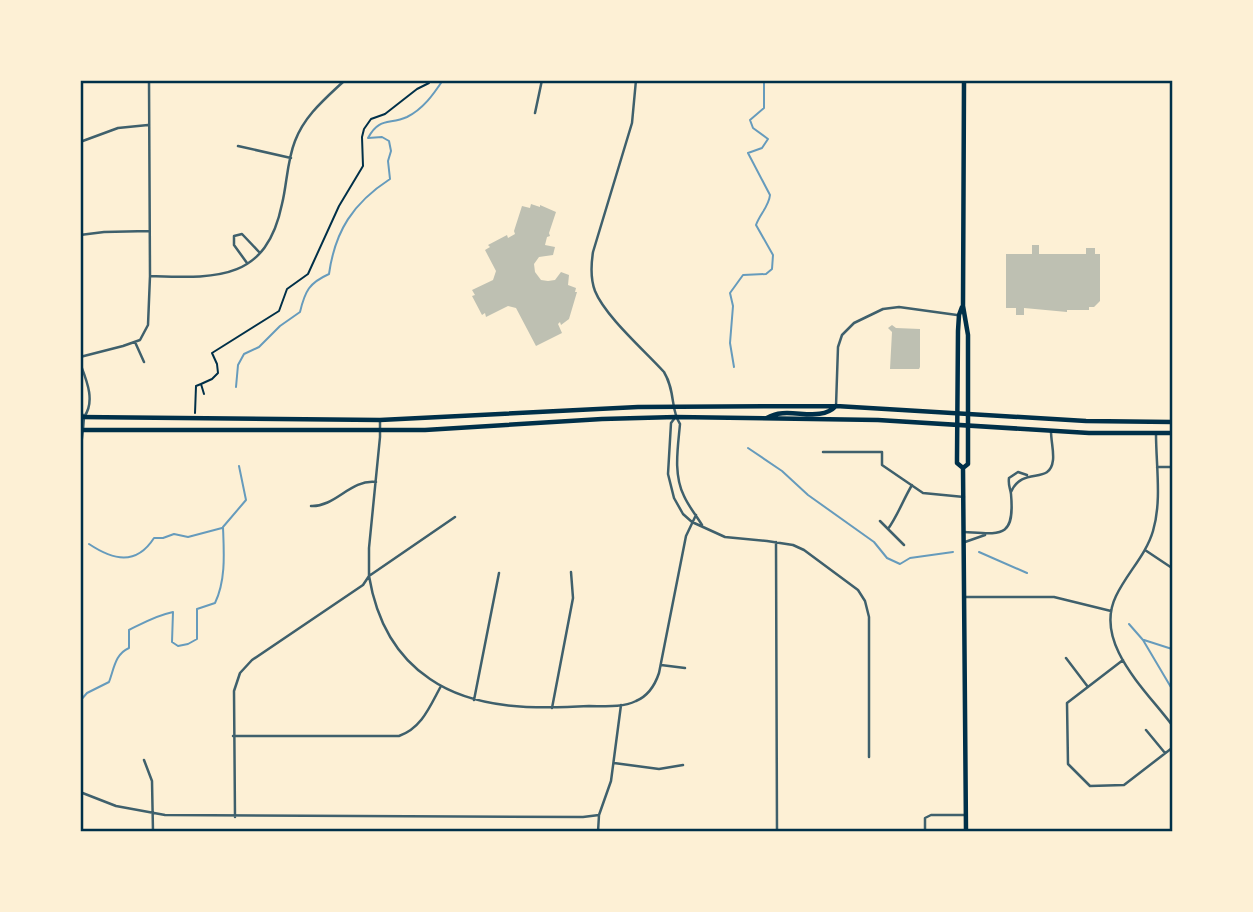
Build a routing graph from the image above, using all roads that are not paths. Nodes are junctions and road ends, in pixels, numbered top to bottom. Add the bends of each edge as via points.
1 (149, 80) edge
2 (345, 80) edge
3 (542, 80) edge
4 (636, 80) edge
5 (964, 80) edge
6 (535, 113) dead end
7 (149, 125) junction
8 (80, 142) edge
9 (238, 146) dead end
10 (291, 159) junction
11 (149, 231) junction
12 (80, 235) edge
13 (260, 253) junction
14 (248, 264) junction
15 (150, 276) junction
16 (963, 306) junction
17 (959, 316) junction
18 (965, 316) junction
19 (135, 342) junction
20 (80, 357) edge
21 (144, 362) dead end
22 (81, 367) edge
23 (674, 406) junction
24 (836, 406) junction
25 (80, 411) edge
26 (957, 415) junction
27 (969, 415) junction
28 (82, 417) edge
29 (676, 417) junction
30 (766, 418) junction
31 (380, 420) junction
32 (1172, 422) edge
33 (957, 425) junction
34 (969, 426) junction
35 (82, 430) edge
36 (1052, 430) junction
37 (380, 431) junction
38 (1156, 433) junction
39 (1172, 433) edge
40 (823, 452) dead end
41 (80, 458) edge
42 (1157, 467) junction
43 (1172, 467) edge
44 (963, 468) junction
45 (1027, 475) junction
46 (376, 482) junction
47 (679, 482) junction
48 (670, 485) junction
49 (912, 485) junction
50 (1011, 492) junction
51 (964, 497) junction
52 (311, 506) dead end
53 (696, 515) junction
54 (455, 517) dead end
55 (880, 521) dead end
56 (692, 522) junction
57 (702, 525) junction
58 (888, 529) junction
59 (964, 532) junction
60 (985, 535) junction
61 (776, 542) junction
62 (965, 542) junction
63 (904, 545) dead end
64 (1145, 550) junction
65 (1172, 568) edge
66 (571, 572) dead end
67 (499, 573) dead end
68 (369, 576) junction
69 (966, 597) junction
70 (1111, 611) junction
71 (1066, 658) dead end
72 (1123, 660) junction
73 (660, 665) junction
74 (685, 668) dead end
75 (442, 686) junction
76 (1088, 687) junction
77 (474, 700) junction
78 (621, 705) junction
79 (552, 708) junction
80 (1172, 725) edge
81 (1146, 730) dead end
82 (233, 736) junction
83 (1172, 748) edge
84 (1165, 753) junction
85 (869, 757) dead end
86 (144, 760) dead end
87 (614, 764) junction
88 (683, 765) dead end
89 (81, 793) edge
90 (152, 814) junction
91 (599, 815) junction
92 (966, 815) junction
93 (235, 817) junction
94 (153, 831) edge
95 (598, 831) edge
96 (777, 831) edge
97 (925, 831) edge
98 (966, 831) edge

1 - 7 street
2 - 10 street via 304,122
3 - 6 street
4 - 23 street via 632,122 590,269 603,305 664,372
5 - 16 main road
7 - 8 street via 118,128
7 - 11 street
9 - 10 street
10 - 13 street via 279,219
11 - 12 street
11 - 15 street
13 - 14 street
13 - 14 street via 242,234 233,236 234,246
14 - 15 street via 232,273 209,276
15 - 19 street via 148,325
16 - 17 main road
16 - 18 main road
17 - 18 street
17 - 24 street via 899,307 883,309 854,324 842,335 838,347
17 - 26 main road
18 - 27 main road
19 - 20 street
19 - 21 street
22 - 28 street via 87,374 89,398 89,410
23 - 24 main road
23 - 29 street
23 - 31 main road
24 - 26 main road
24 - 30 main road via 827,414
25 - 28 street
26 - 27 main road
26 - 33 main road
27 - 32 main road
27 - 34 main road
28 - 31 main road
28 - 35 street
29 - 30 main road
29 - 37 main road
29 - 47 street via 680,424
29 - 48 street via 671,423
30 - 33 main road
31 - 37 street
33 - 34 main road
33 - 44 main road via 957,463
34 - 36 main road
34 - 44 main road via 968,464
35 - 37 main road
35 - 41 lane
36 - 38 main road
36 - 45 street via 1050,469 1045,474
37 - 46 street
38 - 39 main road
38 - 42 street
40 - 49 street via 882,452 882,465
42 - 43 street
42 - 64 street via 1156,516
44 - 51 main road
45 - 50 street
45 - 50 street via 1013,473 1008,485
46 - 52 street via 362,482 327,503
46 - 68 street
47 - 48 street
47 - 53 street
48 - 56 street via 683,514
49 - 51 street via 923,493
49 - 58 street
50 - 60 street via 1006,530
51 - 59 main road
53 - 56 street
53 - 57 street
54 - 68 street
55 - 58 street
56 - 57 street
56 - 73 street
57 - 61 street via 732,538
58 - 63 street
59 - 60 street
59 - 62 main road
60 - 62 street
61 - 85 street via 804,550 858,590 868,610
61 - 96 street
62 - 69 main road
64 - 65 street
64 - 70 street via 1118,591
66 - 79 street via 573,598
67 - 77 street
68 - 75 street via 375,605 391,640 415,667
68 - 82 street via 363,585 245,666 233,691
69 - 70 street via 1054,597
69 - 92 main road
70 - 72 street via 1111,638
71 - 76 street
72 - 76 street
72 - 80 street
73 - 74 street
73 - 78 street via 657,679 643,697
75 - 77 street
75 - 82 street via 415,728 399,736
76 - 84 street via 1067,703 1068,764 1090,786 1124,785
77 - 79 street
78 - 79 street
78 - 87 street
81 - 84 street
82 - 93 street
83 - 84 street
86 - 90 street via 152,780
87 - 88 street via 665,769
87 - 91 street
89 - 90 street
90 - 93 street
90 - 94 street
91 - 93 street
91 - 95 street
92 - 97 street via 931,815 925,818
92 - 98 main road

